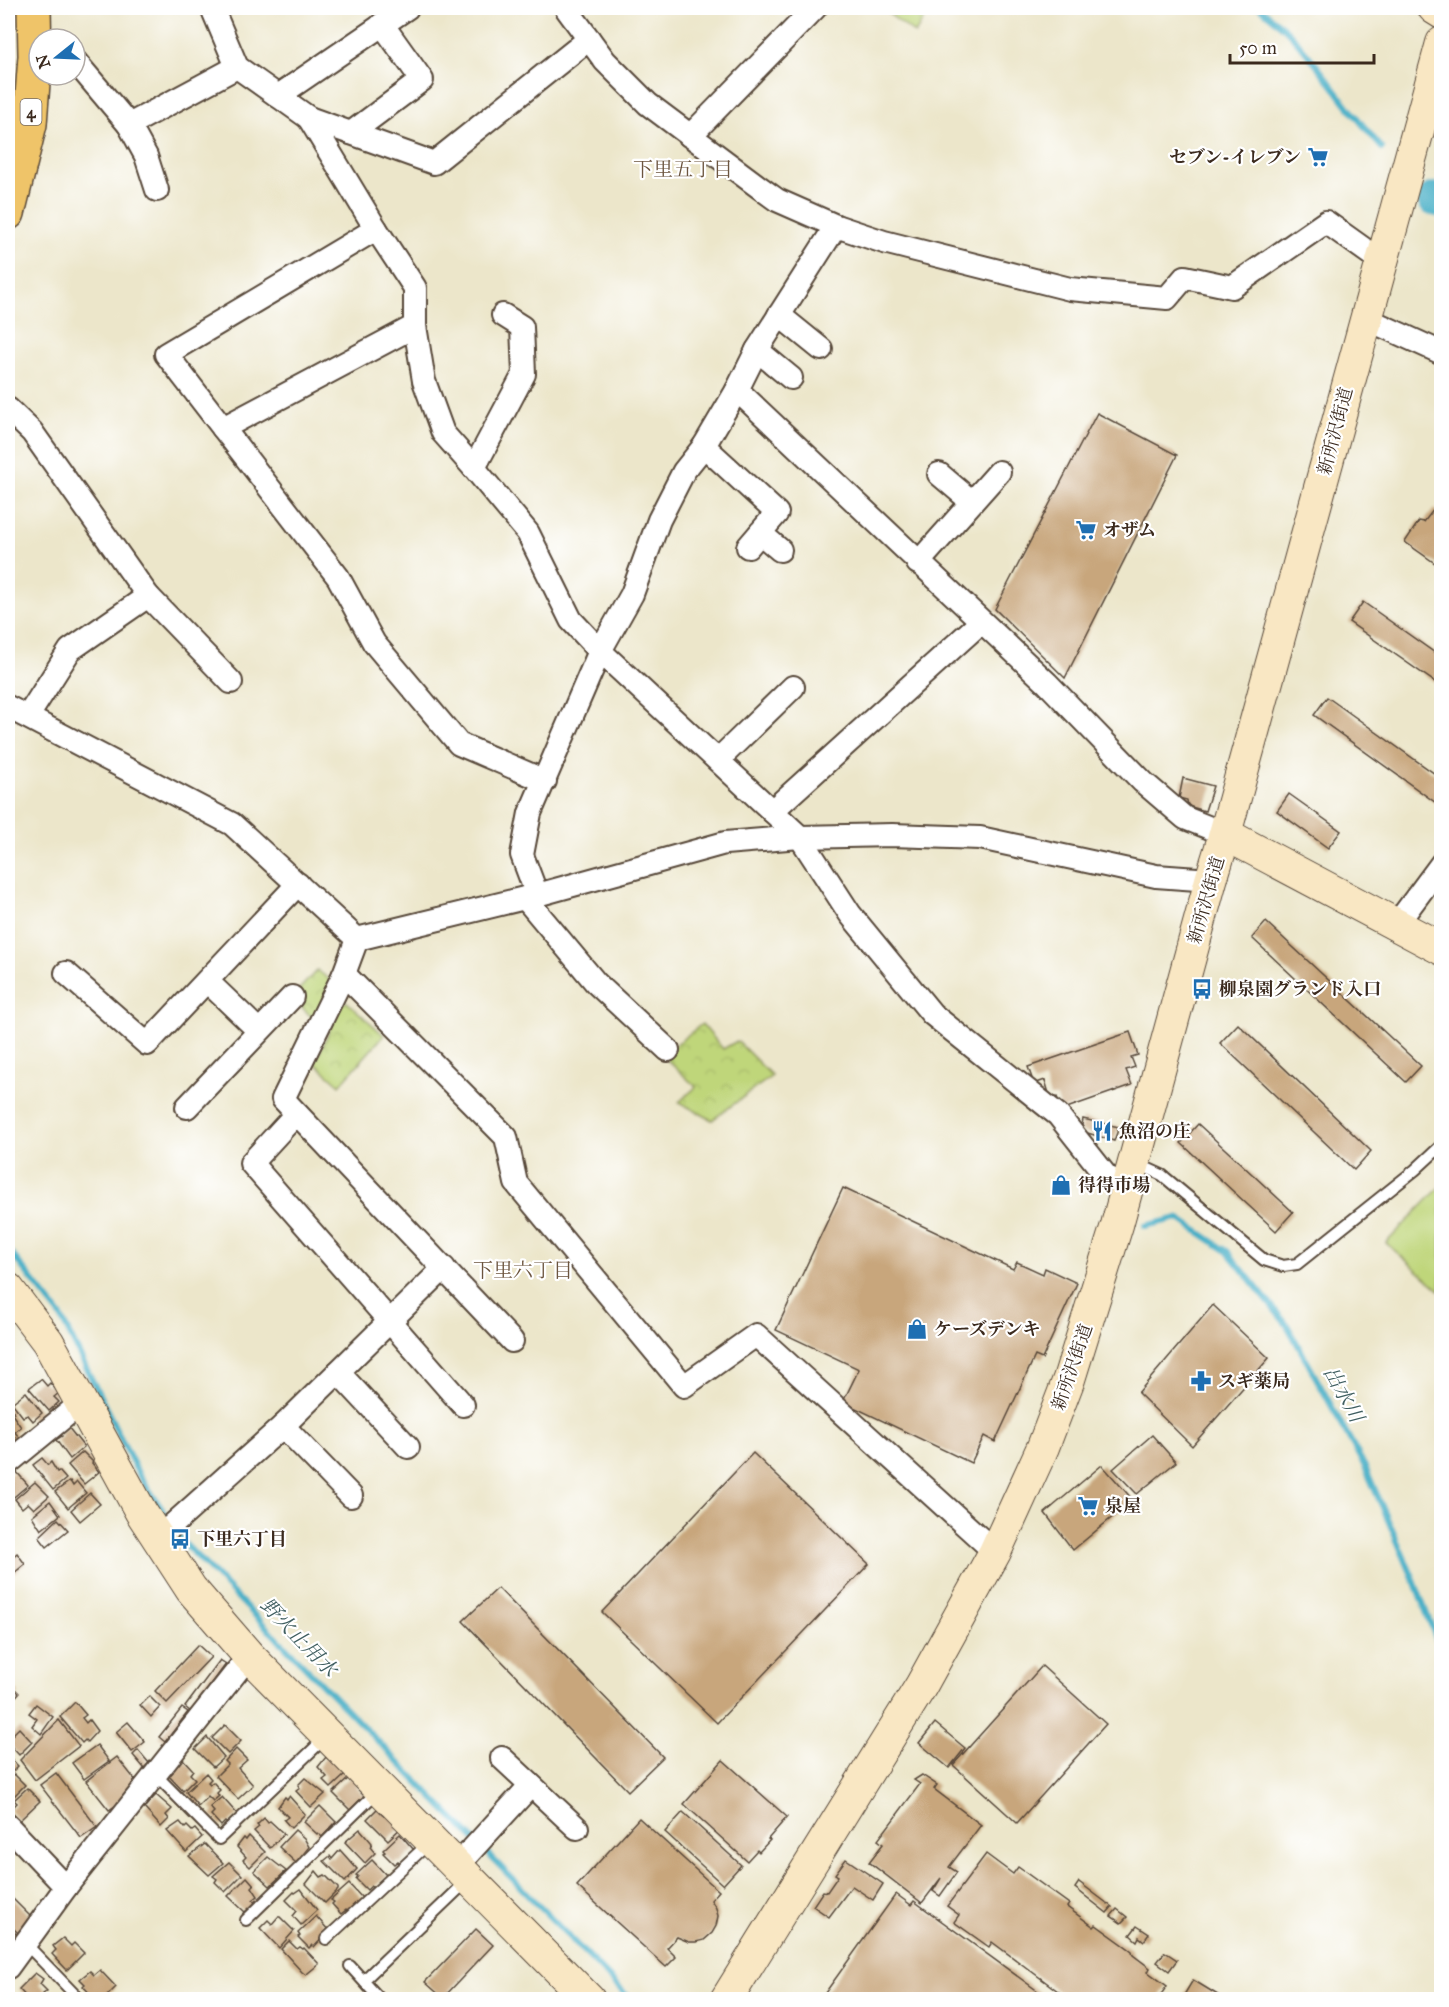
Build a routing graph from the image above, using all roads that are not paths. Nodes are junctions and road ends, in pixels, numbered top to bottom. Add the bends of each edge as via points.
1 (33, 8) edge
2 (406, 8) edge
3 (566, 8) edge
4 (1434, 8) edge
5 (217, 10) edge
6 (802, 12) edge
7 (1442, 13) edge
8 (382, 24) junction
9 (35, 27) edge
10 (589, 39) junction
11 (1442, 43) edge
12 (237, 68) junction
13 (87, 75) edge
14 (34, 87) edge
15 (278, 96) junction
16 (309, 118) junction
17 (129, 125) junction
18 (351, 133) junction
19 (690, 136) junction
20 (157, 190) dead end
21 (8, 213) edge
22 (836, 226) junction
23 (376, 229) junction
24 (1382, 261) junction
25 (503, 315) dead end
26 (779, 315) junction
27 (1367, 319) junction
28 (415, 327) junction
29 (820, 349) dead end
30 (757, 350) junction
31 (1442, 353) edge
32 (791, 378) dead end
33 (736, 390) junction
34 (8, 409) edge
35 (223, 428) junction
36 (704, 446) junction
37 (474, 468) junction
38 (999, 472) dead end
39 (939, 474) dead end
40 (972, 502) junction
41 (780, 550) dead end
42 (918, 563) junction
43 (148, 596) junction
44 (981, 622) junction
45 (600, 651) junction
46 (231, 682) dead end
47 (792, 687) dead end
48 (8, 707) edge
49 (28, 716) junction
50 (718, 760) junction
51 (544, 781) junction
52 (772, 811) junction
53 (1225, 834) junction
54 (800, 837) junction
55 (1442, 863) edge
56 (1210, 880) junction
57 (298, 884) junction
58 (531, 896) junction
59 (1396, 926) junction
60 (357, 939) junction
61 (1442, 949) edge
62 (66, 974) dead end
63 (344, 974) junction
64 (207, 981) junction
65 (292, 997) dead end
66 (258, 1030) junction
67 (668, 1050) dead end
68 (187, 1107) dead end
69 (296, 1114) junction
70 (1442, 1145) edge
71 (1131, 1175) junction
72 (444, 1268) junction
73 (8, 1289) edge
74 (391, 1321) junction
75 (512, 1341) dead end
76 (338, 1372) junction
77 (81, 1403) junction
78 (463, 1405) dead end
79 (283, 1426) junction
80 (408, 1447) dead end
81 (8, 1463) edge
82 (351, 1496) dead end
83 (168, 1528) junction
84 (995, 1552) junction
85 (249, 1656) junction
86 (327, 1736) junction
87 (502, 1758) dead end
88 (156, 1775) junction
89 (530, 1786) junction
90 (380, 1789) junction
91 (8, 1826) edge
92 (577, 1828) dead end
93 (431, 1840) junction
94 (465, 1866) junction
95 (66, 1887) junction
96 (246, 1920) dead end
97 (326, 1939) dead end
98 (24, 1943) junction
99 (350, 1966) dead end
100 (8, 1967) edge
101 (364, 1980) junction
102 (378, 1997) dead end
103 (80, 2000) edge
104 (589, 2000) edge
105 (726, 2000) edge

1 - 9 main road, 4
2 - 8 street
3 - 10 street
4 - 7 street
5 - 12 street
6 - 19 street
8 - 15 street
8 - 18 street via 422,81
10 - 18 street via 434,163
10 - 19 street via 648,104
11 - 24 street, 新所沢街道
12 - 15 street
12 - 17 street
13 - 17 street
14 - 21 main road, 4 via 30,124
15 - 16 street
16 - 18 street
16 - 23 street
17 - 20 street via 146,156
19 - 22 street via 777,200
22 - 24 street via 1070,289 1167,298 1185,277 1232,286 1326,222
22 - 26 street
23 - 28 street via 415,288
23 - 35 street via 166,354
24 - 27 street, 新所沢街道
25 - 37 street via 522,327 524,375
26 - 29 street
26 - 30 street
27 - 31 street
27 - 53 street, 新所沢街道
28 - 35 street
28 - 37 street via 424,381 443,433
30 - 32 street
30 - 33 street
33 - 36 street
33 - 42 street
34 - 43 street via 32,432
35 - 51 street via 338,577 374,643 459,744
36 - 41 street via 777,513 754,540
36 - 45 street via 684,471 659,520 632,594
37 - 45 street via 528,533 571,620
38 - 40 street
39 - 40 street
40 - 42 street
42 - 44 street
43 - 46 street
43 - 49 street via 70,650
44 - 52 street
44 - 53 street via 1143,782 1185,818
45 - 50 street
45 - 51 street
47 - 50 street
48 - 49 street
49 - 57 street via 232,824
50 - 52 street
51 - 58 street via 530,813 522,855
52 - 54 street
53 - 56 street, 新所沢街道
53 - 59 street
54 - 56 street via 980,838 1156,876
54 - 58 street via 725,843
54 - 71 street via 850,914 932,1014 1058,1115 1107,1177
55 - 59 street
56 - 71 street, 新所沢街道
57 - 60 street
57 - 64 street
58 - 60 street
58 - 67 street via 596,983
59 - 61 street
60 - 63 street
62 - 64 street via 147,1044
63 - 69 street via 283,1100
63 - 84 street via 506,1137 516,1183 684,1386 756,1335
64 - 66 street
65 - 66 street
66 - 68 street
69 - 72 street
69 - 74 street via 250,1163
70 - 71 lane via 1296,1264 1283,1266 1264,1260 1162,1175
71 - 84 street, 新所沢街道 via 1069,1379
72 - 74 street
72 - 75 street
73 - 77 street via 48,1342
74 - 76 street
74 - 78 street
76 - 79 street
76 - 80 street
77 - 81 street
77 - 83 street via 141,1512
79 - 82 street
79 - 83 street
83 - 85 street via 191,1589
84 - 105 street, 新所沢街道 via 927,1676
85 - 86 street
85 - 88 street
86 - 88 lane via 219,1839
86 - 90 street
87 - 89 street
88 - 95 street
89 - 92 street
89 - 94 street via 486,1834
90 - 93 street
90 - 96 lane
91 - 95 street
93 - 94 street
93 - 97 lane
94 - 101 lane
94 - 104 street
95 - 98 street
98 - 100 street
98 - 103 lane
99 - 101 lane
101 - 102 lane

